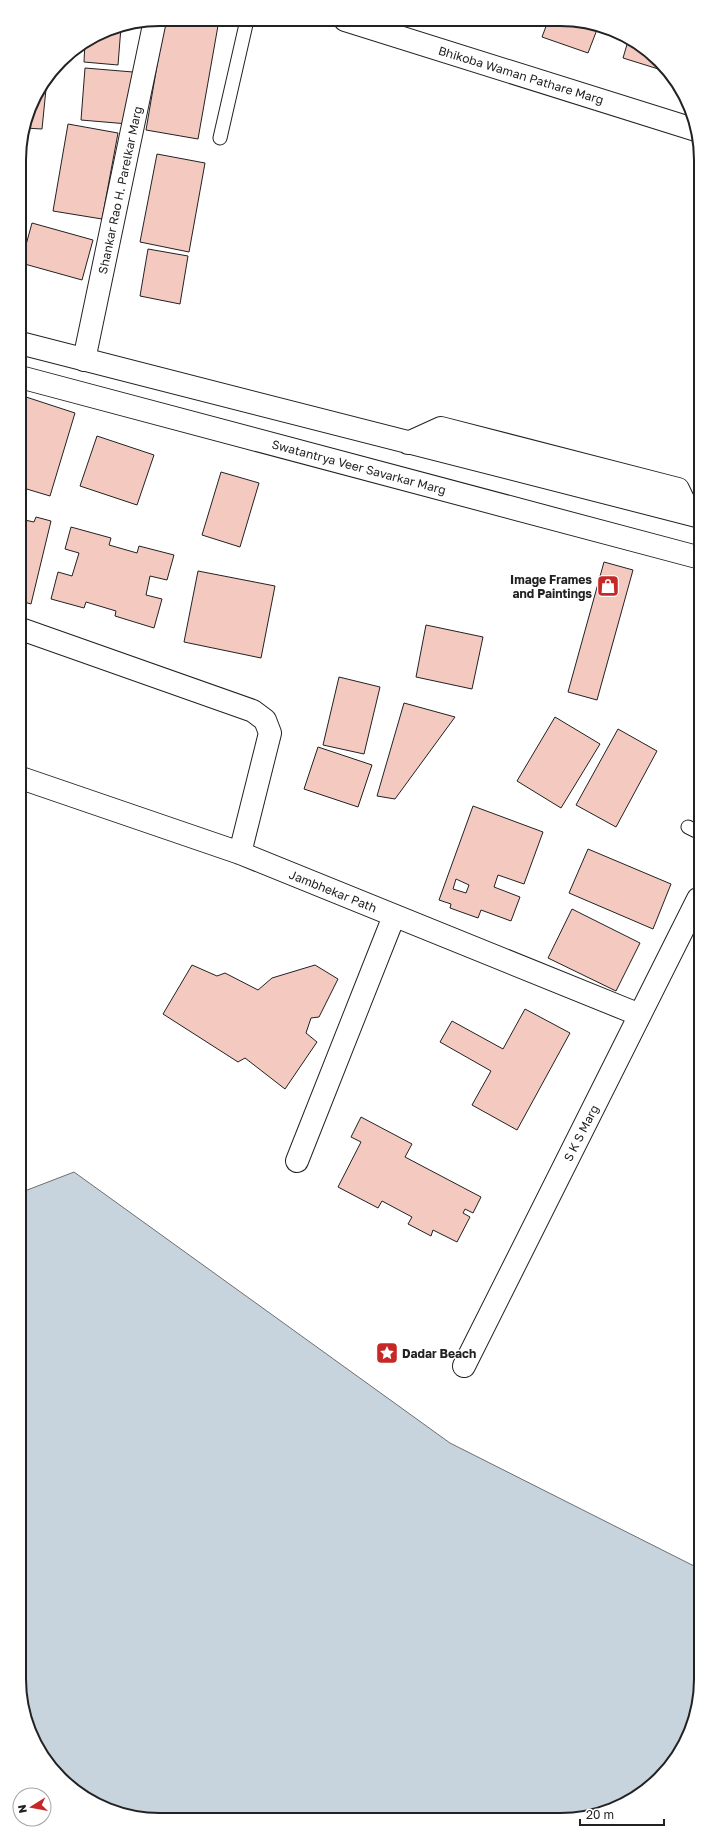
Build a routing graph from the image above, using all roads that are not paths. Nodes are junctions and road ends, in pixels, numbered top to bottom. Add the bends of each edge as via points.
1 (154, 26) edge
2 (246, 26) edge
3 (364, 26) edge
4 (690, 128) edge
5 (220, 138) dead end
6 (26, 344) edge
7 (84, 360) junction
8 (26, 379) edge
9 (408, 442) junction
10 (552, 457) junction
11 (546, 478) junction
12 (694, 515) edge
13 (694, 556) edge
14 (26, 631) edge
15 (26, 780) edge
16 (240, 854) junction
17 (694, 907) edge
18 (394, 916) junction
19 (640, 1015) junction
20 (297, 1161) dead end
21 (464, 1366) dead end

1 - 7 street, Shankar Rao H. Parelkar Marg
2 - 5 lane
3 - 4 street, Bhikoba Waman Pathare Marg
6 - 7 street
7 - 9 street
8 - 13 street, Swatantrya Veer Savarkar Marg
9 - 10 street via 441,428
9 - 11 street
10 - 11 street
10 - 12 street via 678,489
11 - 12 street
14 - 16 street via 253,711 265,720 270,733
15 - 16 street, Jambhekar Path
16 - 18 street, Jambhekar Path
17 - 19 street, S K S Marg
18 - 19 street, Jambhekar Path
18 - 20 street
19 - 21 street, S K S Marg

